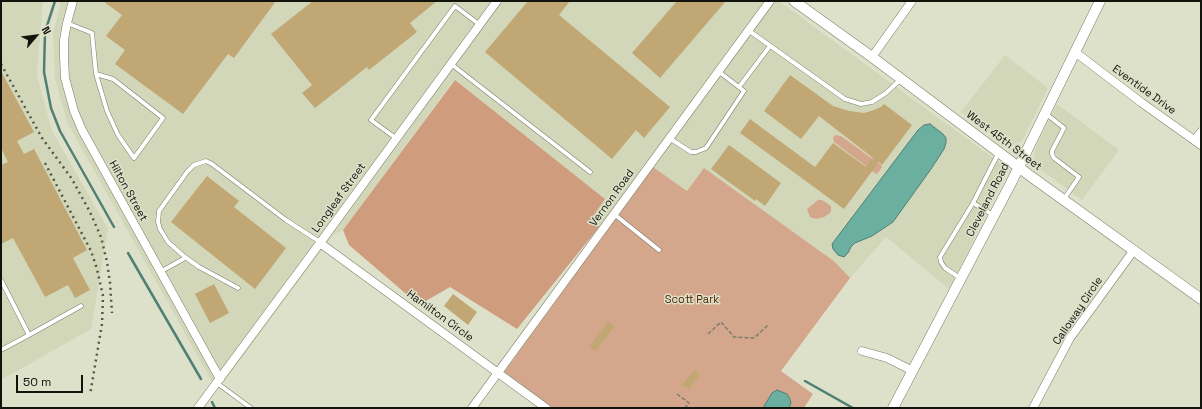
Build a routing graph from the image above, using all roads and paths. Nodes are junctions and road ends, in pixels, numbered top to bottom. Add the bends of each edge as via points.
1 (73, 1) edge
2 (497, 1) edge
3 (770, 1) edge
4 (794, 1) edge
5 (912, 1) edge
6 (1100, 1) edge
7 (67, 23) junction
8 (480, 25) junction
9 (748, 30) junction
10 (770, 46) junction
11 (1075, 52) junction
12 (872, 57) junction
13 (451, 64) junction
14 (718, 71) junction
15 (96, 74) junction
16 (901, 79) junction
17 (739, 87) junction
18 (1045, 113) junction
19 (1201, 132) edge
20 (397, 138) junction
21 (669, 138) junction
22 (1198, 142) edge
23 (999, 152) junction
24 (1018, 167) junction
25 (590, 172) dead end
26 (1064, 200) junction
27 (973, 203) junction
28 (614, 214) junction
29 (994, 216) junction
30 (320, 243) junction
31 (659, 250) dead end
32 (1134, 250) junction
33 (185, 258) junction
34 (160, 272) junction
35 (962, 278) junction
36 (1, 280) edge
37 (238, 288) dead end
38 (1201, 299) edge
39 (81, 306) dead end
40 (768, 325) dead end
41 (708, 334) dead end
42 (29, 335) junction
43 (1, 350) edge
44 (862, 352) dead end
45 (913, 371) junction
46 (498, 373) junction
47 (218, 380) junction
48 (677, 394) dead end
49 (198, 408) edge
50 (251, 408) edge
51 (472, 408) edge
52 (546, 408) edge
53 (688, 408) edge
54 (893, 408) edge
55 (1033, 408) edge

1 - 7 street, Hilton Street
2 - 8 street, Longleaf Street
3 - 9 street, Vernon Road
4 - 12 street, West 45th Street
5 - 12 street
6 - 11 street, Cleveland Road
7 - 15 lane via 92,34
7 - 34 street, Hilton Street via 64,40 65,78 74,111
8 - 13 street, Longleaf Street
8 - 20 lane via 455,6 371,120
9 - 10 lane
9 - 14 street, Vernon Road
10 - 16 lane via 844,99 861,104 872,102
10 - 17 lane
11 - 18 street, Cleveland Road
11 - 22 street, Eventide Drive
12 - 16 street, West 45th Street
13 - 20 street, Longleaf Street
13 - 25 lane
14 - 17 lane
14 - 21 street, Vernon Road
15 - 15 lane via 107,111 118,135 134,158 163,118 113,79
16 - 23 street, West 45th Street
17 - 21 lane via 744,91 706,148 691,152
18 - 24 street, Cleveland Road
18 - 26 lane via 1064,128 1052,152 1054,158 1079,177
19 - 22 street
20 - 30 street, Longleaf Street
21 - 28 street, Vernon Road
23 - 24 street, West 45th Street
23 - 27 lane
24 - 26 street, West 45th Street
24 - 29 street, Cleveland Road
26 - 32 street, West 45th Street
27 - 29 lane
27 - 35 lane via 940,257 944,268
28 - 31 lane
28 - 46 street, Vernon Road
29 - 35 street, Cleveland Road
30 - 33 lane via 206,161 194,164 159,210 160,229 168,242
30 - 46 street, Hamilton Circle
30 - 47 street, Longleaf Street
32 - 38 street, West 45th Street
32 - 55 street, Calloway Circle via 1070,338
33 - 34 lane
33 - 37 lane
34 - 47 street, Hilton Street
35 - 45 street, Cleveland Road
36 - 42 lane
39 - 42 lane
40 - 41 path via 754,338 734,337 721,322
42 - 43 lane
44 - 45 street via 887,358
45 - 54 street, Cleveland Road
46 - 51 street, Vernon Road
46 - 52 street, Hamilton Circle
47 - 49 street, Longleaf Street
47 - 50 lane
48 - 53 path via 688,403

